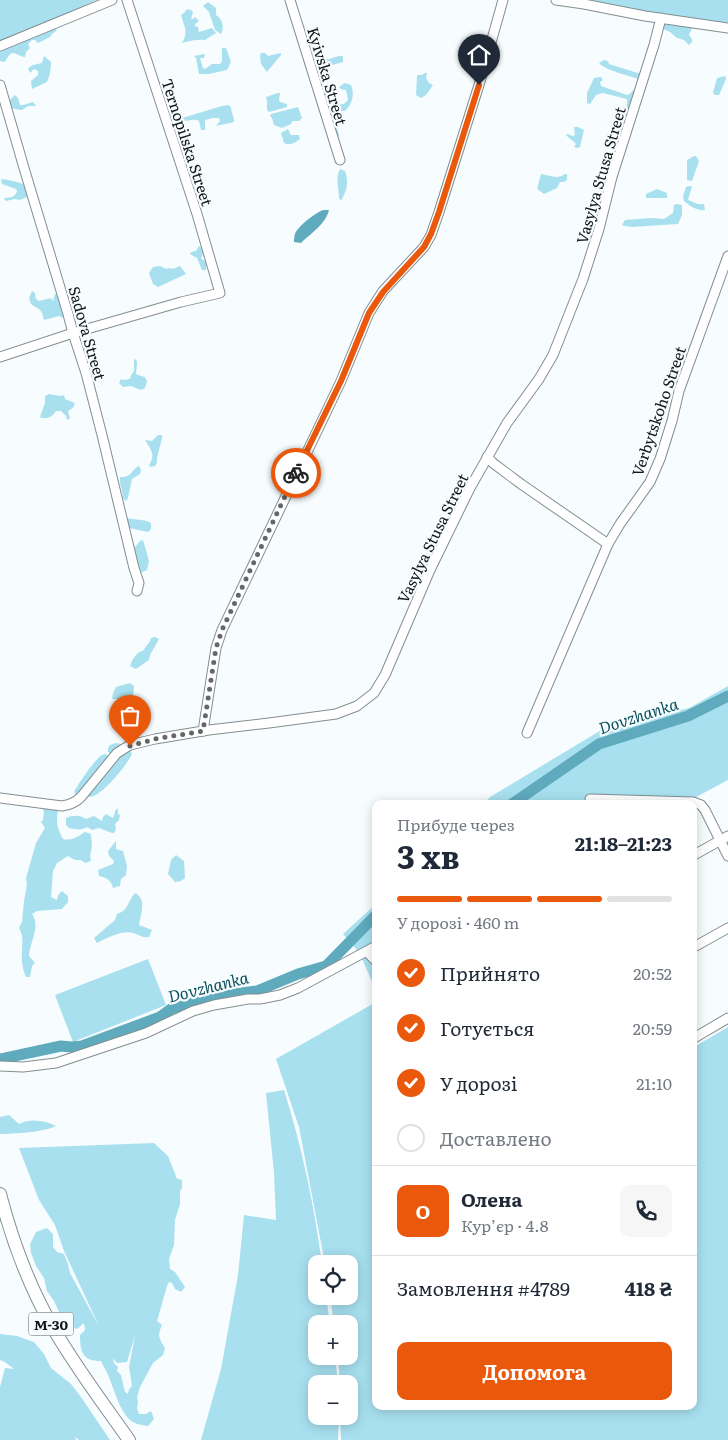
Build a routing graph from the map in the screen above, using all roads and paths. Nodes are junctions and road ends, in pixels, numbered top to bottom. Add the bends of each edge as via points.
1 (112, 0) edge
2 (127, 0) edge
3 (290, 0) edge
4 (503, 0) edge
5 (556, 0) edge
6 (661, 18) junction
7 (728, 28) edge
8 (0, 46) edge
9 (0, 86) edge
10 (340, 160) dead end
11 (728, 256) edge
12 (73, 333) junction
13 (0, 357) edge
14 (487, 457) junction
15 (608, 544) junction
16 (138, 591) dead end
17 (203, 731) junction
18 (527, 733) dead end
19 (0, 798) edge
20 (590, 799) dead end
21 (624, 800) edge
22 (697, 804) edge
23 (724, 838) edge
24 (697, 853) edge
25 (728, 856) edge
26 (728, 928) edge
27 (697, 945) edge
28 (372, 949) edge
29 (367, 952) junction
30 (372, 957) edge
31 (728, 1018) edge
32 (697, 1036) edge
33 (0, 1066) edge
34 (0, 1194) edge
35 (129, 1440) edge

1 - 8 street
2 - 12 street, Ternopilska Street via 220,293
3 - 10 street, Kyivska Street
4 - 17 street via 431,234 424,247 383,292 369,313 341,381 222,630 216,648
5 - 6 street
6 - 7 street
6 - 14 street, Vasylya Stusa Street via 580,288 553,355
9 - 12 street, Sadova Street
11 - 15 street, Verbytskoho Street via 650,482
12 - 13 street
12 - 16 street, Sadova Street via 102,435 139,583
14 - 15 street via 520,484
14 - 17 street, Vasylya Stusa Street via 430,570 385,675 374,693 357,706 336,714
15 - 18 street, Verbytskoho Street
17 - 19 street, Vasylya Stusa Street via 155,739 117,753 81,797 70,805
20 - 21 street
22 - 23 street
23 - 24 street
23 - 25 street
26 - 27 street
28 - 29 street
29 - 30 street
29 - 33 street via 280,995 193,1011 128,1040 56,1063
31 - 32 street
34 - 35 highway, М-30 via 10,1233 52,1326

